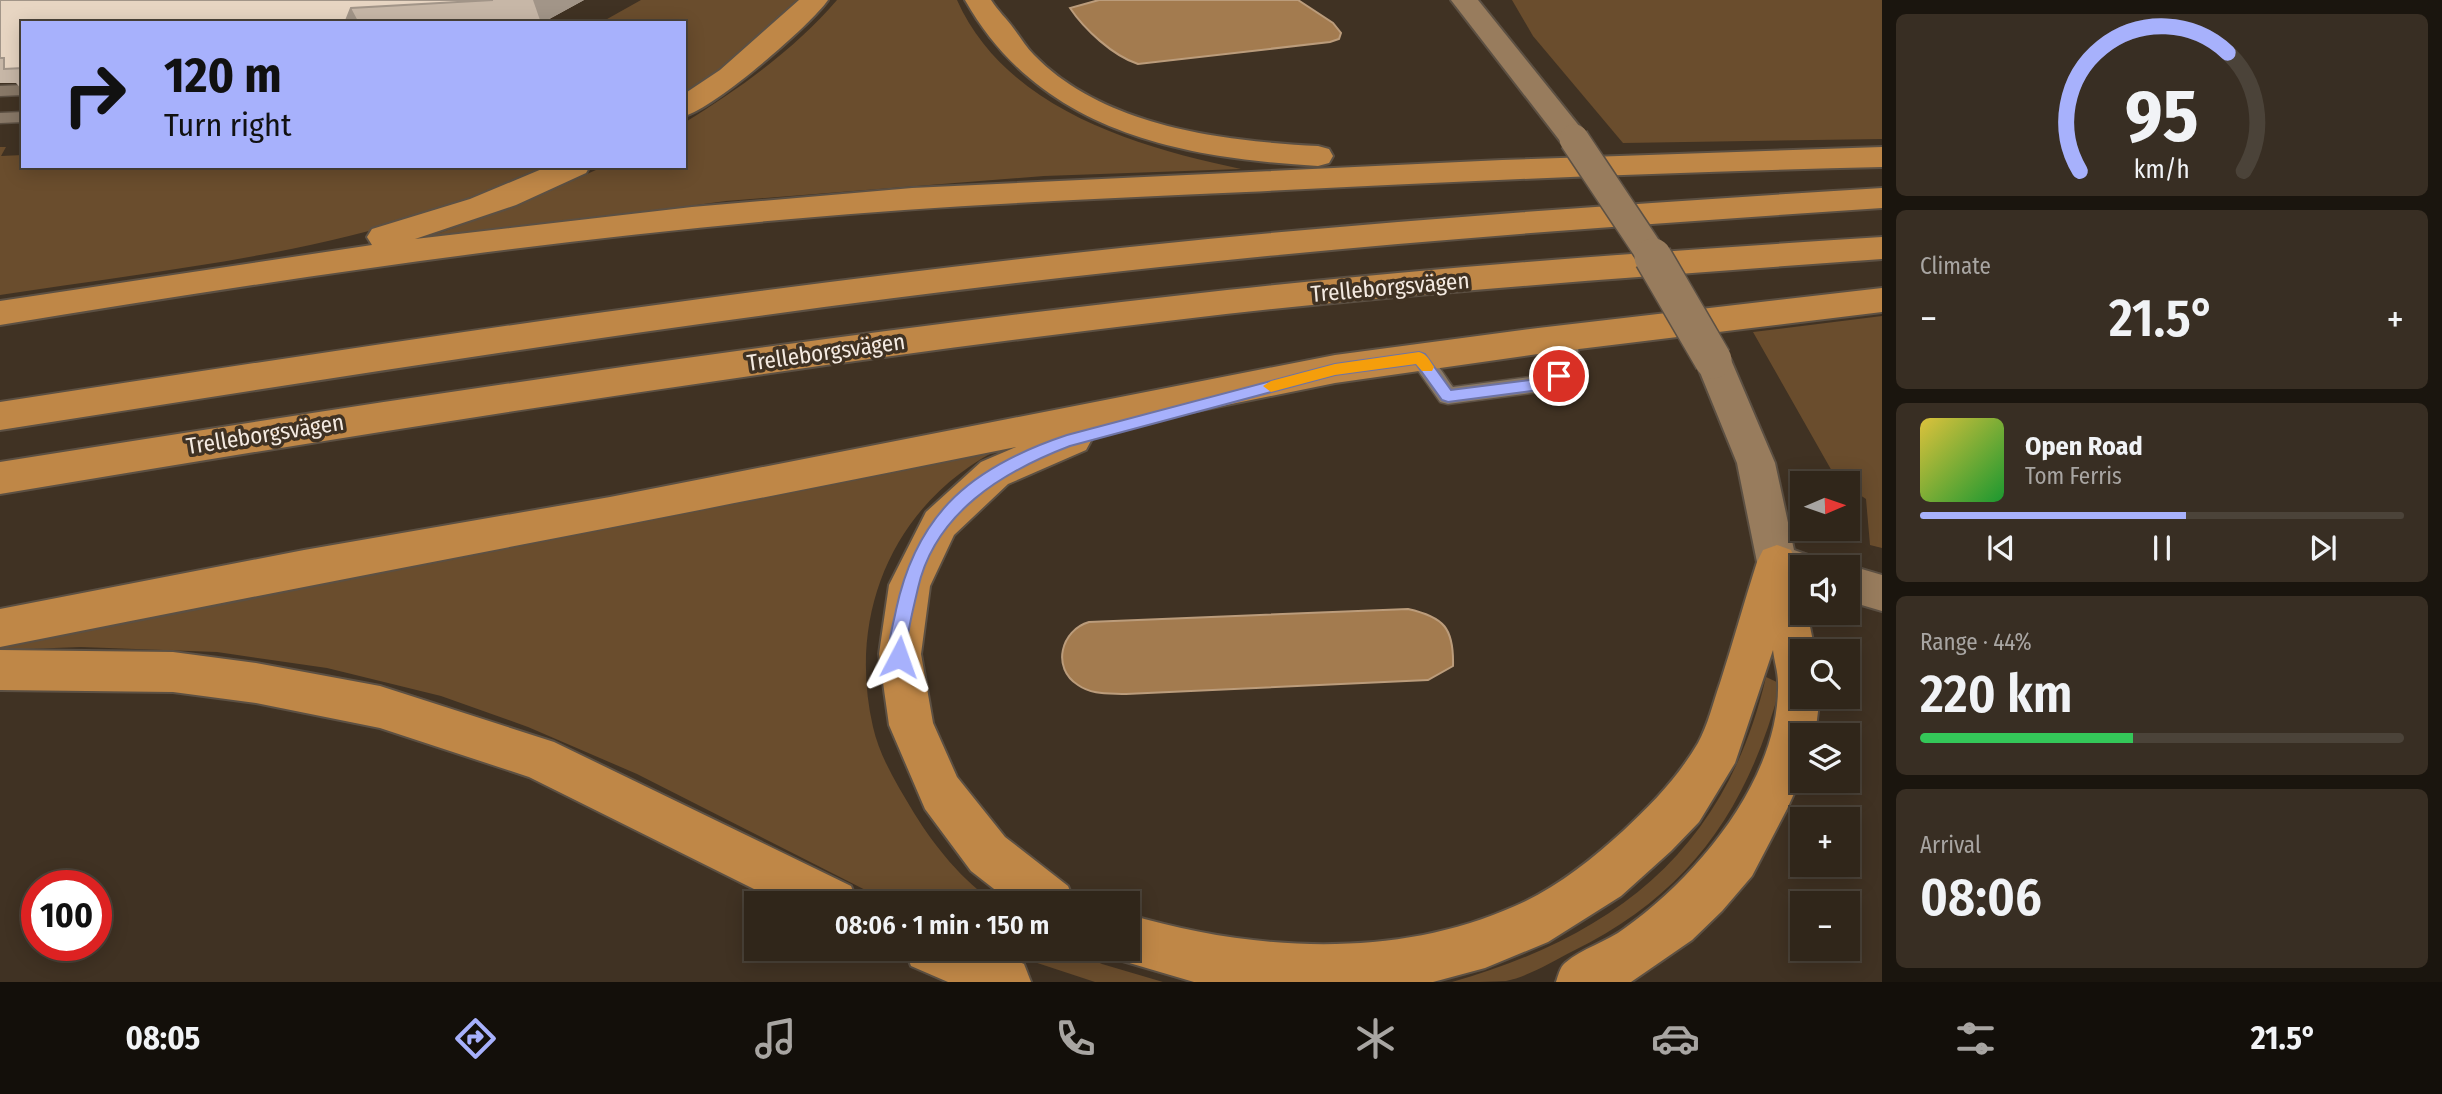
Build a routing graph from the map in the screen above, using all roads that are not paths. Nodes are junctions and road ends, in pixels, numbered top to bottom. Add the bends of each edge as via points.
1 (815, 0) edge
2 (978, 0) edge
3 (1448, 0) edge
4 (1464, 0) edge
5 (1511, 61) junction
6 (21, 90) edge
7 (0, 91) edge
8 (686, 106) edge
9 (21, 117) edge
10 (0, 118) edge
11 (1882, 157) edge
12 (1667, 162) junction
13 (571, 168) edge
14 (1882, 198) edge
15 (1882, 248) edge
16 (246, 273) junction
17 (1882, 300) edge
18 (0, 313) edge
19 (1335, 369) junction
20 (0, 416) edge
21 (0, 478) edge
22 (1790, 566) edge
23 (1860, 587) edge
24 (1882, 593) edge
25 (1795, 625) edge
26 (0, 628) edge
27 (0, 670) edge
28 (810, 891) edge
29 (1034, 891) edge
30 (1140, 943) edge
31 (956, 961) edge
32 (1006, 982) edge
33 (1581, 982) edge

1 - 8 highway via 730,76
2 - 12 highway via 1027,64 1083,103 1149,130 1209,145 1268,154
3 - 5 street
4 - 5 street
5 - 22 street, bridge via 1574,139 1643,240 1713,360 1756,463
6 - 7 lane
9 - 10 lane
11 - 12 highway
12 - 16 highway via 813,206
13 - 16 highway via 537,186 424,226
14 - 20 highway via 1543,220 973,277 496,339
15 - 21 highway, Trelleborgsvägen via 1539,272 1230,302 853,348 387,414
16 - 18 highway
17 - 19 highway
19 - 26 highway
19 - 29 highway via 1031,454 970,491 949,512 923,552 910,586 898,643 904,704 914,737 930,774 975,839
22 - 30 highway via 1722,742 1685,802 1604,881 1571,902 1492,940 1413,961 1365,967 1233,964 1185,957
23 - 24 street
25 - 33 highway via 1800,682 1787,760 1735,859 1675,923
27 - 28 highway via 173,672 380,707 538,758
31 - 32 highway

